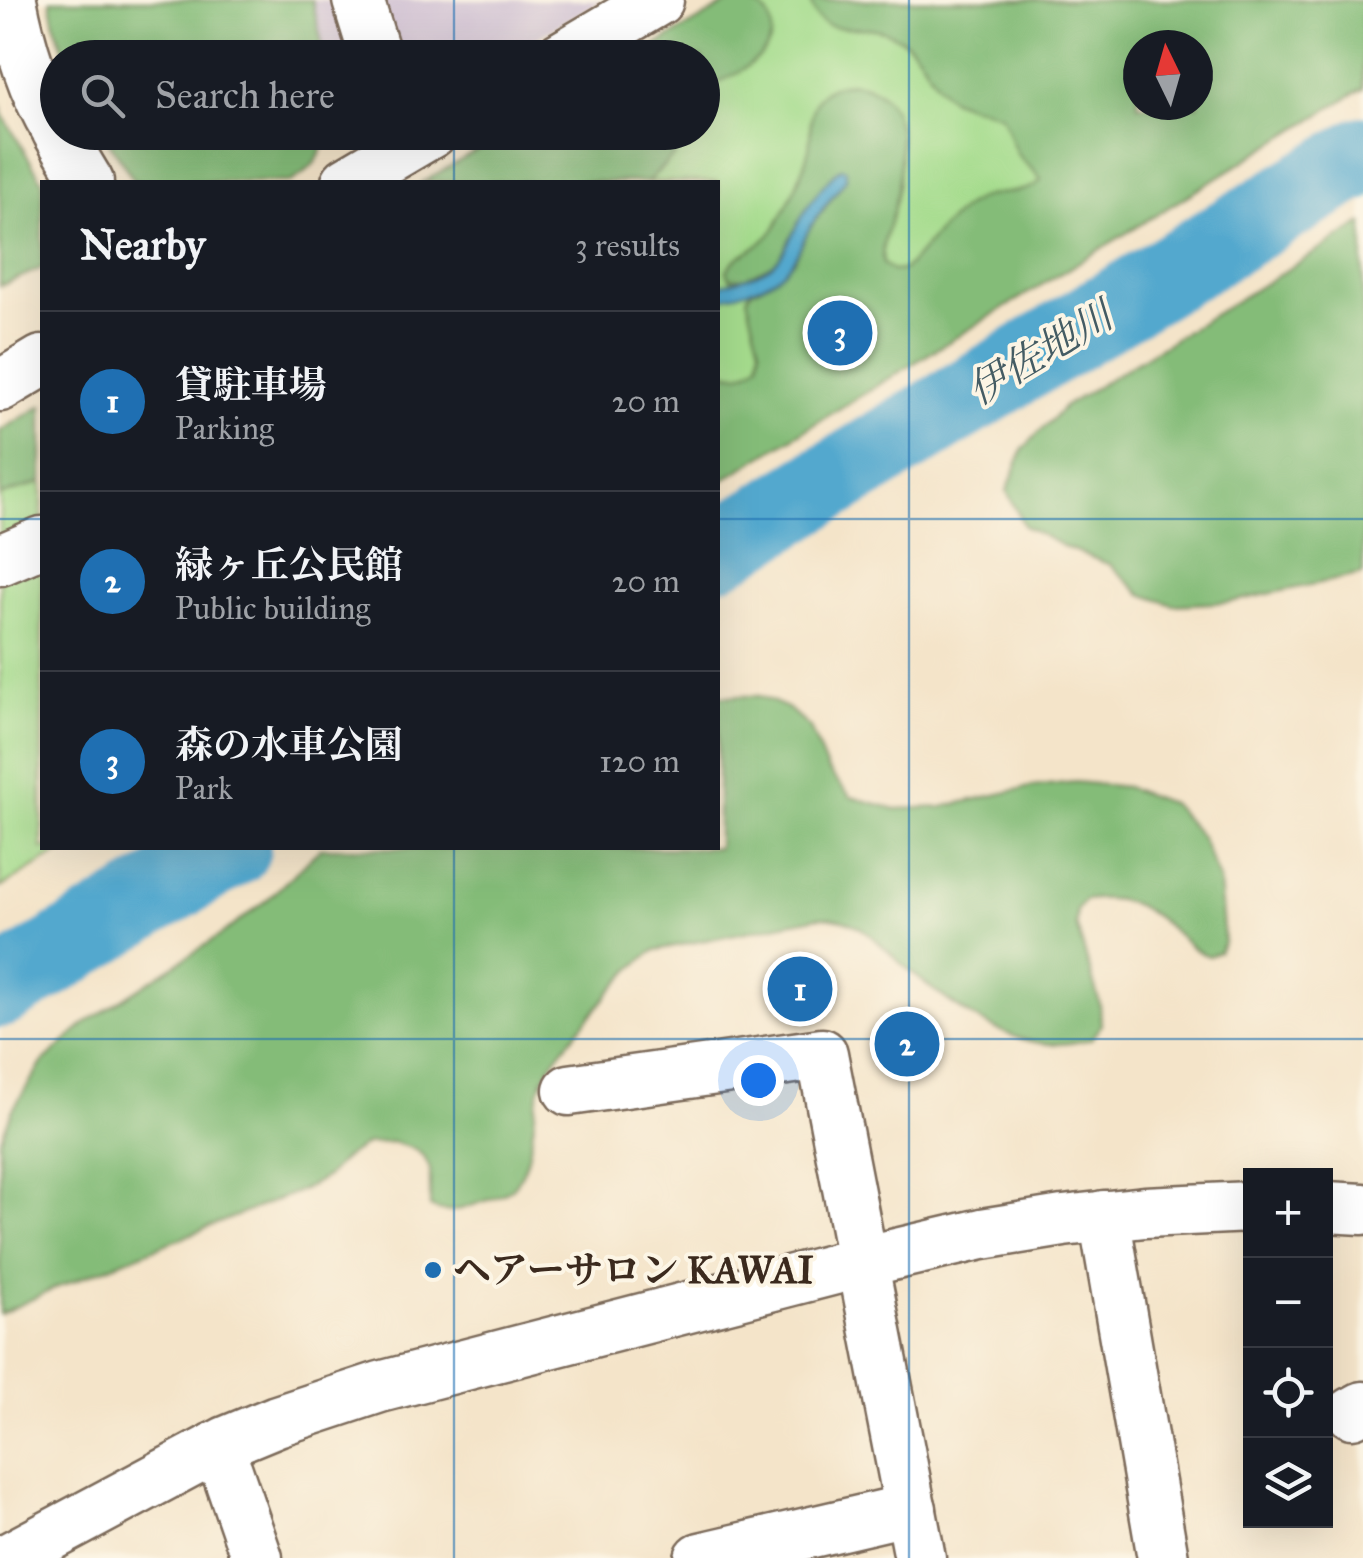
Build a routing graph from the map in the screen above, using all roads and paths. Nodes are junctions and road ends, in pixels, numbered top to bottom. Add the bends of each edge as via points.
1 (11, 0) edge
2 (358, 0) edge
3 (658, 0) edge
4 (370, 40) edge
5 (590, 40) edge
6 (40, 101) edge
7 (69, 150) edge
8 (395, 150) edge
9 (87, 180) edge
10 (350, 180) edge
11 (40, 362) edge
12 (0, 386) edge
13 (40, 543) edge
14 (0, 560) edge
15 (570, 1090) dead end
16 (1243, 1207) edge
17 (1333, 1208) edge
18 (1363, 1209) edge
19 (1104, 1216) junction
20 (862, 1262) junction
21 (214, 1448) junction
22 (910, 1509) junction
23 (9, 1558) edge
24 (257, 1558) edge
25 (700, 1558) edge
26 (920, 1558) edge
27 (1163, 1558) edge

1 - 6 street
2 - 4 street
3 - 5 street
7 - 9 street
8 - 10 street
11 - 12 street
13 - 14 street
15 - 20 street via 822,1054
16 - 19 street
17 - 18 street
19 - 20 street via 982,1234
19 - 27 street
20 - 21 street via 380,1387
20 - 22 street
21 - 23 street
21 - 24 street
22 - 25 street
22 - 26 street

